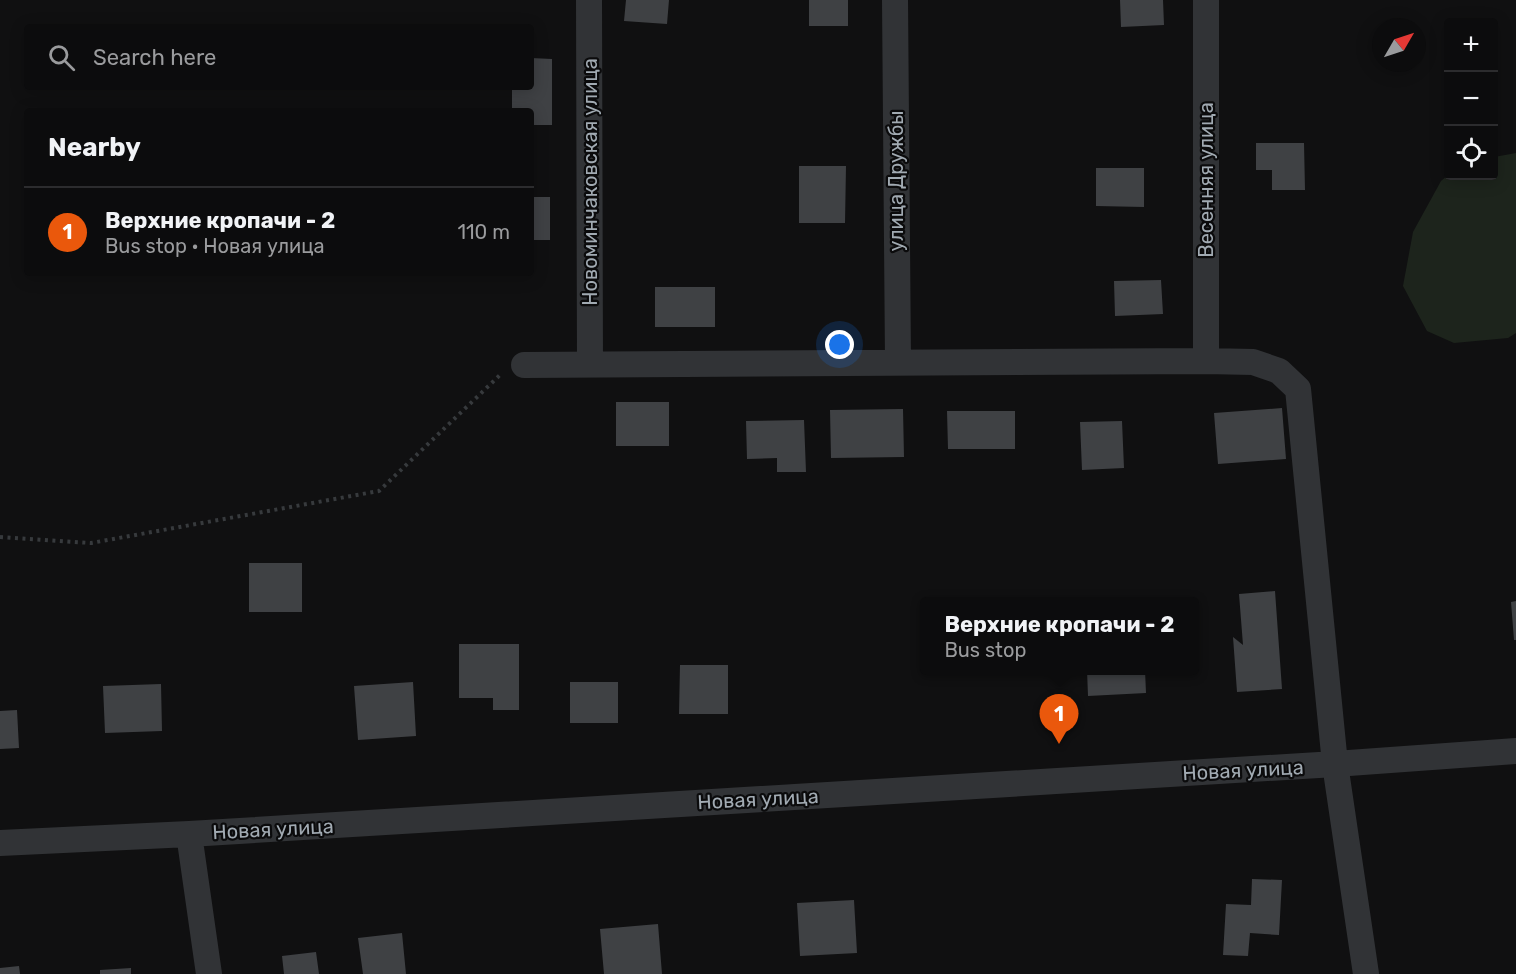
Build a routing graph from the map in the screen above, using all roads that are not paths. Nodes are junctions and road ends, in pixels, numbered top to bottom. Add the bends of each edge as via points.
1 (589, 0) edge
2 (895, 0) edge
3 (1206, 0) edge
4 (1206, 361) junction
5 (898, 362) junction
6 (590, 364) junction
7 (525, 365) road end
8 (1516, 751) edge
9 (1335, 764) junction
10 (189, 834) junction
11 (0, 843) edge
12 (209, 974) edge
13 (1366, 974) edge

1 - 6 street, Новоминчаковская улица
2 - 5 street, улица Дружбы
3 - 4 street, Весенняя улица
4 - 5 street
4 - 9 street via 1254,362 1279,371 1298,389
5 - 6 street
6 - 7 street
8 - 9 street, Новая улица
9 - 10 street, Новая улица
9 - 13 street
10 - 11 street, Новая улица
10 - 12 street

